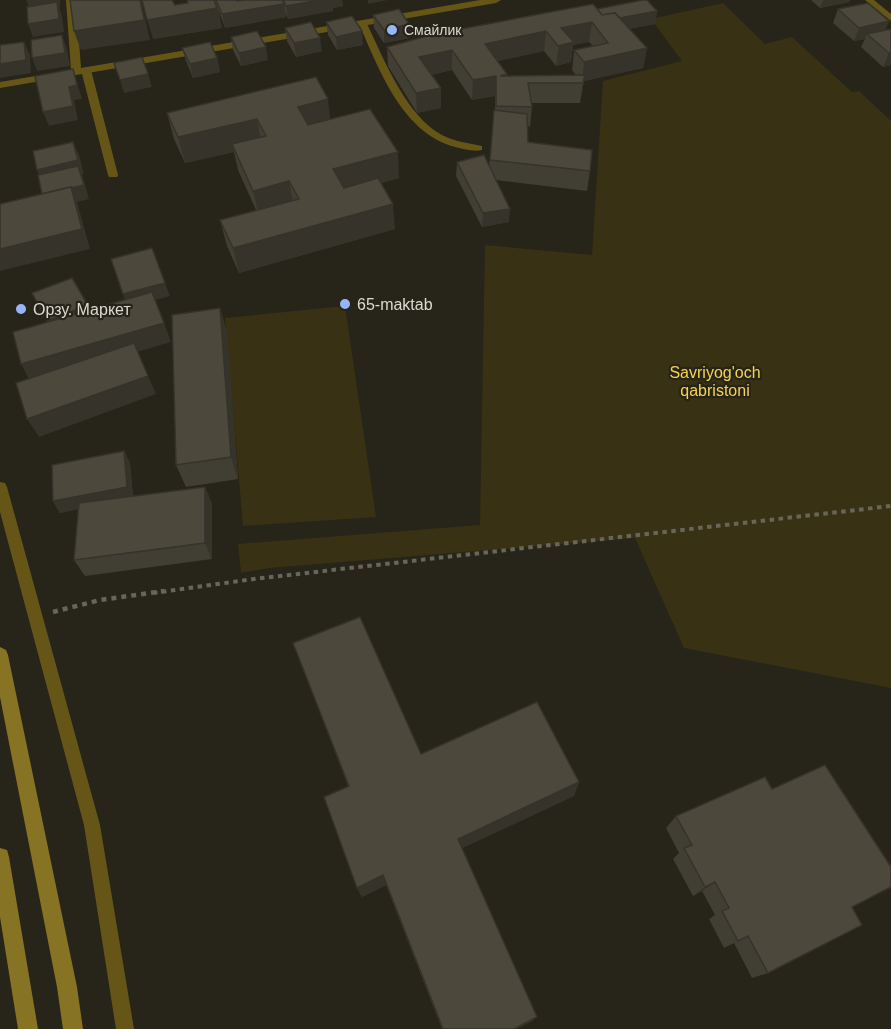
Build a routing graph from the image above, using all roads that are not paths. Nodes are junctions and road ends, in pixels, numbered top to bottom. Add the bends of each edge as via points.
1 (496, 0) edge
2 (869, 0) edge
3 (74, 3) edge
4 (891, 18) edge
5 (363, 24) junction
6 (81, 71) junction
7 (0, 85) edge
8 (479, 148) dead end
9 (113, 175) dead end
10 (0, 487) edge
11 (0, 655) edge
12 (0, 857) edge
13 (28, 1029) edge
14 (73, 1029) edge
15 (125, 1029) edge

1 - 5 street
2 - 4 lane
3 - 6 street
5 - 6 street
5 - 8 lane via 414,116 430,133 455,145
6 - 7 street
6 - 9 lane
10 - 15 lane via 92,825
11 - 14 main road
12 - 13 main road

